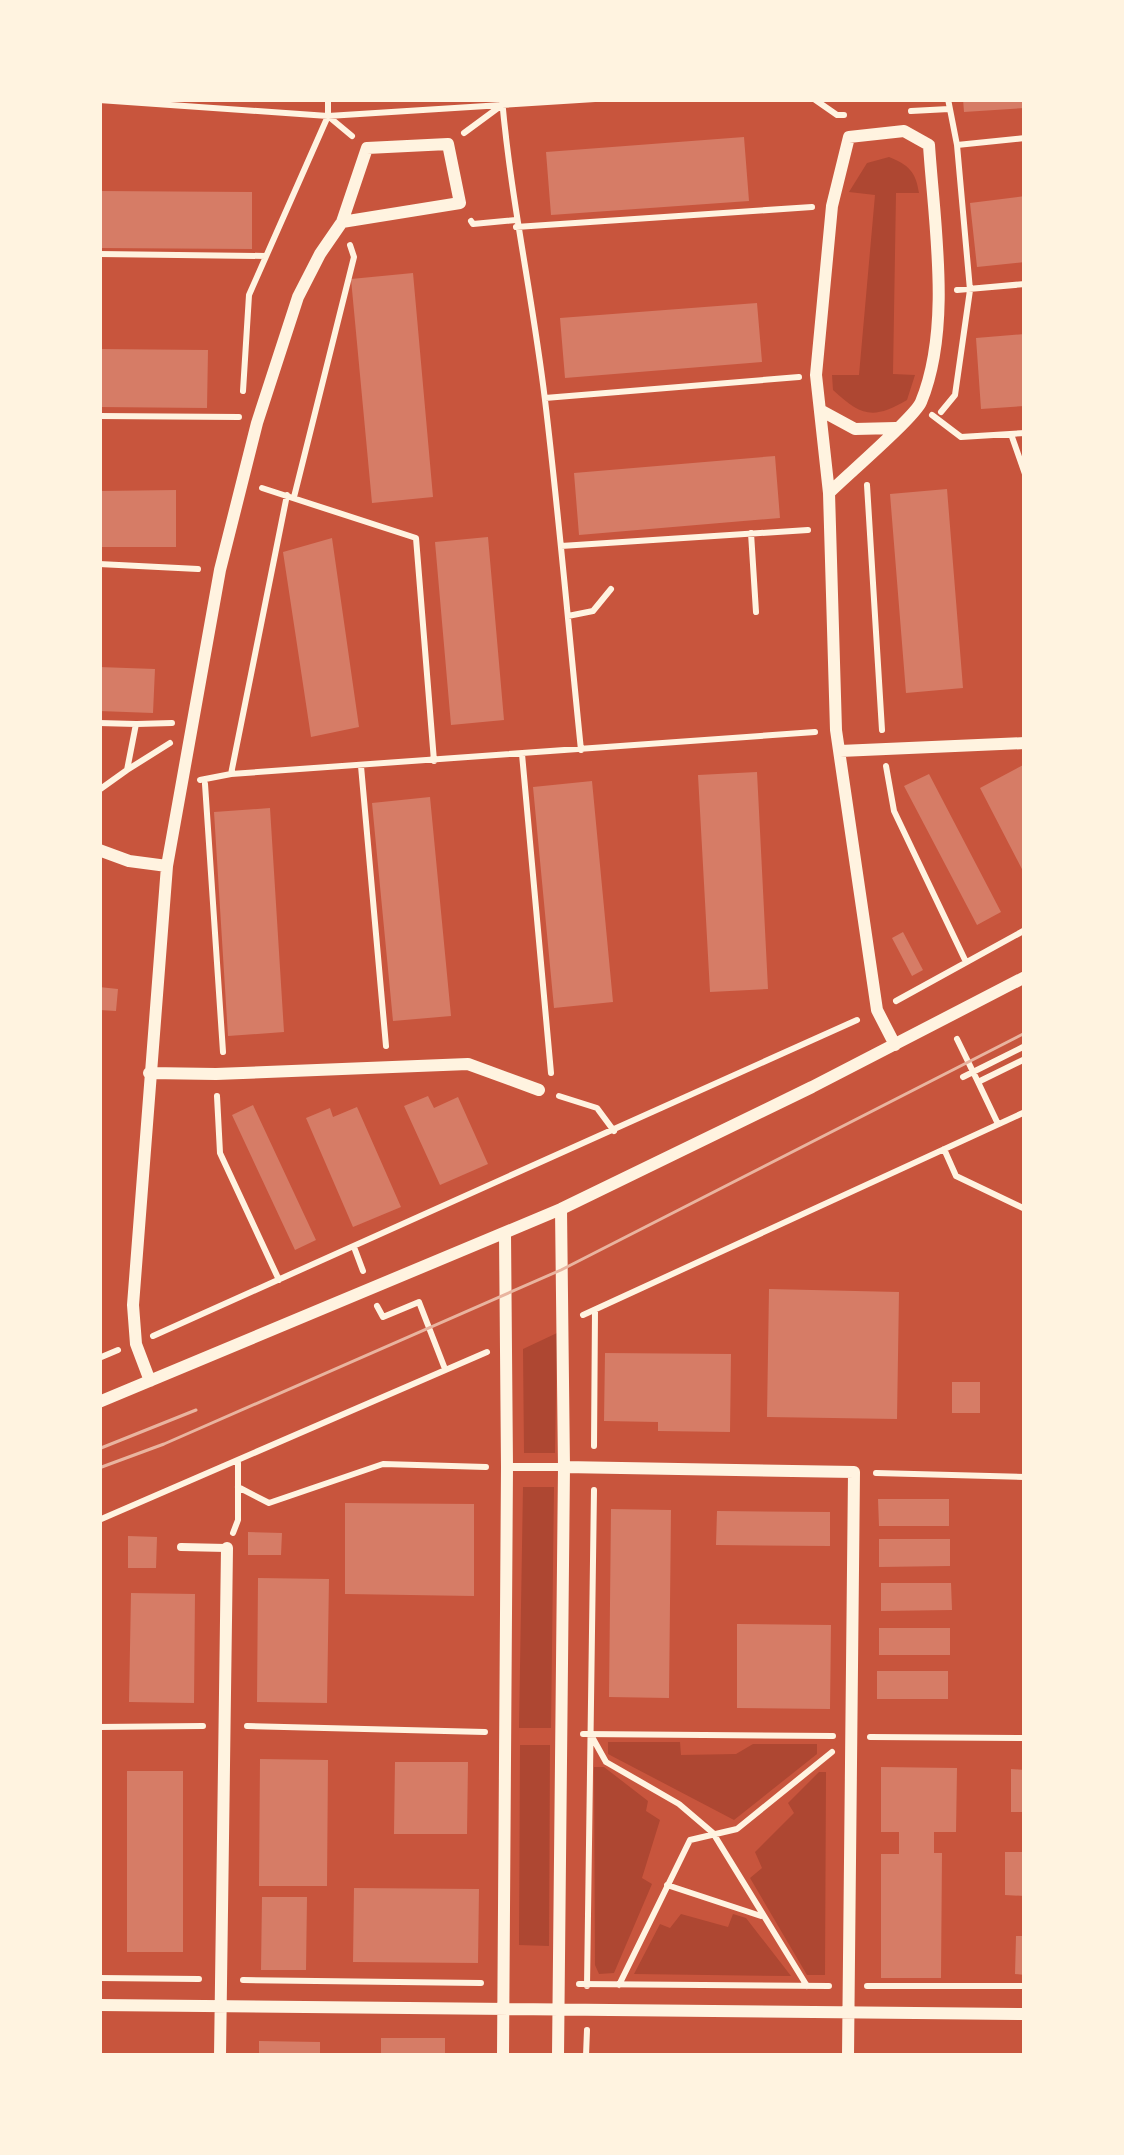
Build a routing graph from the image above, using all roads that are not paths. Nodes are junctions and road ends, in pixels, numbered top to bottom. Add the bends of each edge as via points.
1 (343, 222) junction
2 (820, 410) junction
3 (896, 428) junction
4 (830, 493) junction
5 (1025, 742) edge
6 (839, 751) junction
7 (99, 850) edge
8 (167, 866) junction
9 (1025, 977) edge
10 (895, 1045) junction
11 (149, 1073) junction
12 (538, 1090) dead end
13 (561, 1209) junction
14 (505, 1234) junction
15 (150, 1381) junction
16 (99, 1402) edge
17 (507, 1467) junction
18 (565, 1468) junction
19 (181, 1546) dead end
20 (227, 1548) joint
21 (99, 2005) edge
22 (220, 2006) junction
23 (503, 2008) junction
24 (559, 2009) junction
25 (848, 2012) junction
26 (1025, 2014) edge
27 (220, 2056) edge
28 (503, 2056) edge
29 (558, 2056) edge
30 (848, 2056) edge

1 - 1 street via 367,148 448,144 460,202
1 - 8 street via 298,297 257,423 220,570
2 - 3 street via 855,429
2 - 3 street via 816,375 832,206 849,136 904,131 928,145 939,290 920,406
2 - 4 street
3 - 4 street
4 - 6 street
5 - 6 street
6 - 10 street via 877,1010
7 - 8 street
8 - 11 street
9 - 10 street
10 - 13 street
11 - 12 street via 468,1064
11 - 15 street via 133,1305
13 - 14 street
13 - 18 street
14 - 15 street
14 - 17 street
15 - 16 street
17 - 18 lane
17 - 23 street
18 - 24 street
18 - 25 street via 854,1472
19 - 20 lane
20 - 22 street
21 - 22 street
22 - 23 street
22 - 27 street
23 - 24 street
23 - 28 street
24 - 25 street
24 - 29 street
25 - 26 street
25 - 30 street

